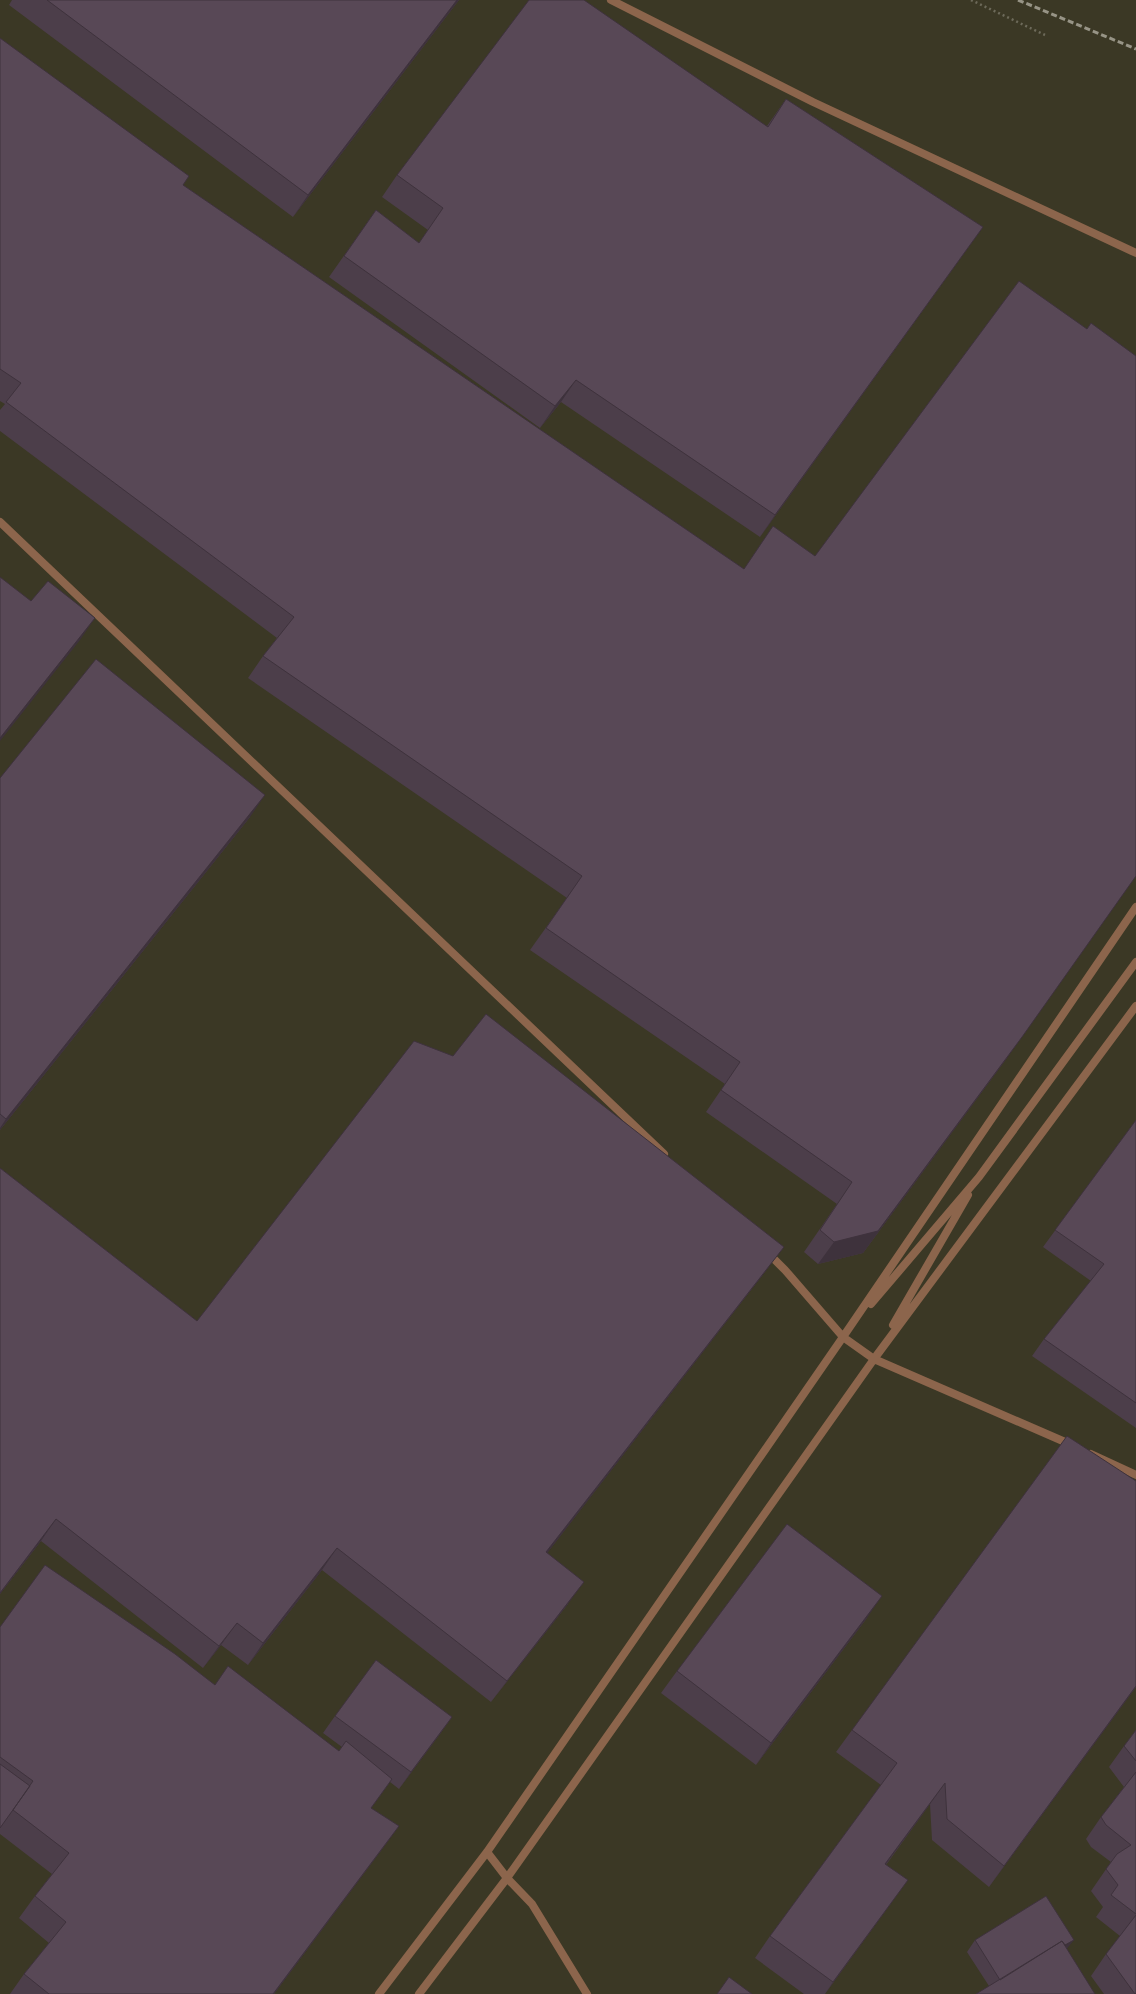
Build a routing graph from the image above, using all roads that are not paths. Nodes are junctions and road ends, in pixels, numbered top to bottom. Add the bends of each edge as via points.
1 (611, 0) edge
2 (1136, 253) edge
3 (0, 522) edge
4 (1136, 907) edge
5 (1136, 962) edge
6 (1136, 1006) edge
7 (670, 1160) edge
8 (979, 1177) junction
9 (762, 1248) edge
10 (844, 1337) junction
11 (874, 1359) junction
12 (1136, 1475) edge
13 (487, 1852) junction
14 (507, 1878) junction
15 (379, 1994) edge
16 (419, 1994) edge
17 (586, 1994) edge

1 - 2 street via 813,102
3 - 7 street
4 - 10 street
5 - 8 street
6 - 11 street
8 - 10 street
8 - 11 street
9 - 10 street via 785,1270
10 - 11 street
10 - 13 street
11 - 12 street
11 - 14 street
13 - 14 street
13 - 15 street
14 - 16 street
14 - 17 street via 532,1904

